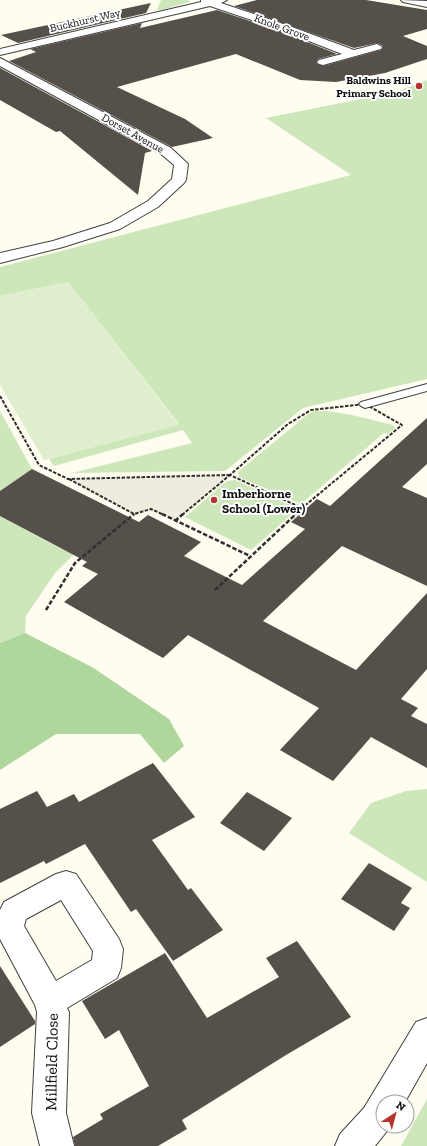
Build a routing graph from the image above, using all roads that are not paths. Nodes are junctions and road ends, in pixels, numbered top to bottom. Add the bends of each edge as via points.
1 (406, 0) edge
2 (212, 1) edge
3 (427, 4) edge
4 (377, 47) dead end
5 (0, 52) edge
6 (353, 54) junction
7 (0, 61) edge
8 (323, 62) dead end
9 (0, 258) edge
10 (427, 387) edge
11 (365, 404) road end
12 (50, 1001) dead end
13 (427, 1033) edge
14 (391, 1094) edge
15 (375, 1121) edge
16 (57, 1146) edge
17 (352, 1146) edge

1 - 3 street
2 - 5 street, Buckhurst Way
2 - 6 street, Knole Grove
4 - 6 street
6 - 8 street
7 - 9 street, Dorset Avenue via 166,151 181,164 179,180 153,204 115,226 58,244
10 - 11 lane
12 - 16 street, Millfield Close via 53,1012 49,1113
13 - 14 street
15 - 17 street

